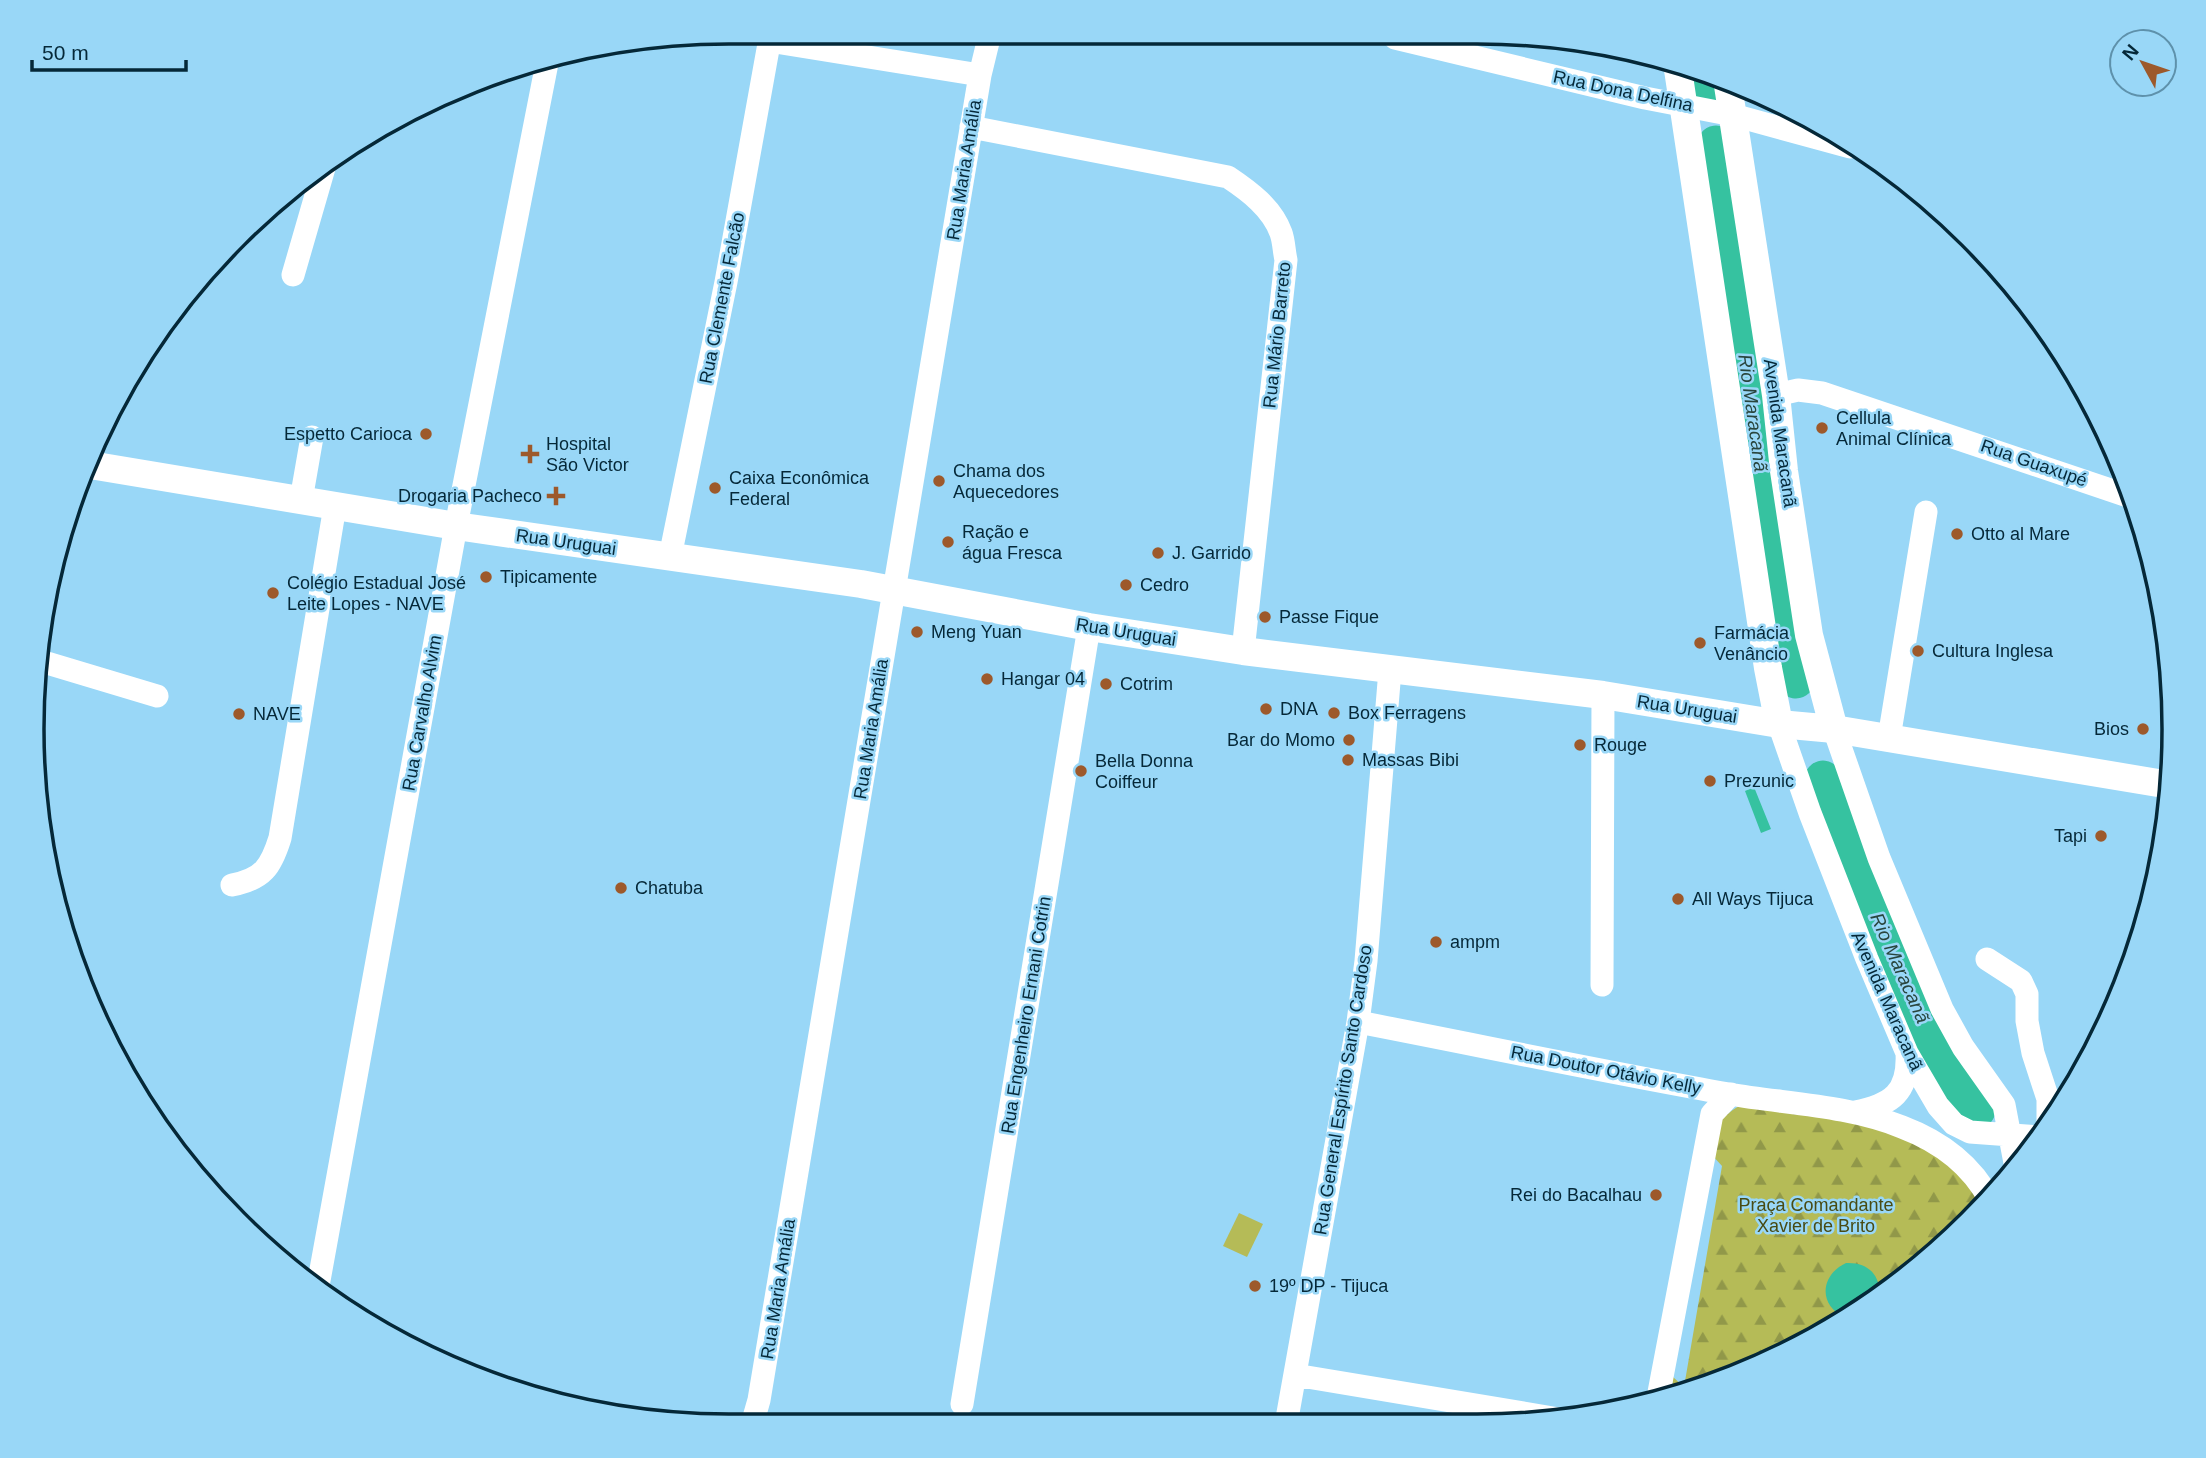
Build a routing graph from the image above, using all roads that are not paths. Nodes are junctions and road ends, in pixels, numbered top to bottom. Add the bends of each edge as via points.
1 (769, 44) edge
2 (799, 44) edge
3 (987, 44) edge
4 (1424, 44) edge
5 (546, 69) edge
6 (980, 75) junction
7 (1680, 75) edge
8 (1728, 92) edge
9 (1689, 105) junction
10 (1729, 114) junction
11 (971, 127) junction
12 (1828, 141) edge
13 (321, 179) edge
14 (293, 275) dead end
15 (1776, 396) junction
16 (312, 437) dead end
17 (96, 466) edge
18 (2120, 493) edge
19 (301, 500) junction
20 (335, 506) junction
21 (1926, 512) dead end
22 (456, 526) junction
23 (670, 557) junction
24 (894, 590) junction
25 (1089, 627) junction
26 (1243, 651) junction
27 (47, 663) edge
28 (1390, 670) junction
29 (1603, 695) junction
30 (157, 696) dead end
31 (1779, 724) junction
32 (1834, 729) junction
33 (1889, 738) junction
34 (2160, 783) edge
35 (232, 885) dead end
36 (1987, 959) dead end
37 (1602, 985) dead end
38 (1358, 1022) junction
39 (1907, 1053) junction
40 (1731, 1094) junction
41 (2048, 1108) edge
42 (1855, 1112) junction
43 (2010, 1134) junction
44 (2028, 1136) edge
45 (2014, 1154) edge
46 (1984, 1190) edge
47 (319, 1278) edge
48 (1294, 1375) junction
49 (1660, 1389) edge
50 (962, 1404) dead end
51 (1523, 1413) edge
52 (755, 1414) edge
53 (1288, 1414) edge

1 - 23 street, Rua Clemente Falcão
2 - 6 street
3 - 6 street, Rua Maria Amália
4 - 9 street, Rua Dona Delfina
5 - 22 street, Rua Carvalho Alvim
6 - 11 street, Rua Maria Amália
7 - 9 main road, Avenida Maracanã
8 - 10 main road, Avenida Maracanã
9 - 10 street, Rua Dona Delfina
9 - 31 main road, Avenida Maracanã
10 - 12 street, Rua Dona Delfina
10 - 15 main road, Avenida Maracanã
11 - 24 street, Rua Maria Amália
11 - 26 street, Rua Mário Barreto via 1228,177 1267,209 1282,233 1286,260
13 - 14 street
15 - 18 street, Rua Guaxupé via 1798,390 1822,393
15 - 32 main road, Avenida Maracanã via 1809,635
16 - 19 street
17 - 19 main road, Rua Uruguai
19 - 20 main road, Rua Uruguai
20 - 22 main road, Rua Uruguai
20 - 35 street via 280,838 274,857 254,881
21 - 33 street
22 - 23 main road, Rua Uruguai
22 - 47 street, Rua Carvalho Alvim
23 - 24 main road, Rua Uruguai
24 - 25 main road, Rua Uruguai
24 - 52 street, Rua Maria Amália
25 - 26 main road, Rua Uruguai
25 - 50 street, Rua Engenheiro Ernani Cotrin
26 - 28 main road, Rua Uruguai
27 - 30 street
28 - 29 main road, Rua Uruguai
28 - 38 street, Rua General Espírito Santo Cardoso
29 - 31 main road, Rua Uruguai
29 - 37 street
31 - 32 main road, Rua Uruguai
31 - 39 street, Avenida Maracanã via 1842,897
32 - 33 main road, Rua Uruguai
32 - 43 street, Avenida Maracanã via 1879,858 1942,1009 2004,1105
33 - 34 main road, Rua Uruguai
36 - 41 street via 2021,981 2027,994 2027,1021
38 - 40 street, Rua Doutor Otávio Kelly
38 - 48 street, Rua General Espírito Santo Cardoso
39 - 42 street via 1906,1078 1898,1092 1878,1106
39 - 43 street, Avenida Maracanã via 1954,1124 1975,1133
40 - 42 street, Rua Doutor Otávio Kelly
40 - 49 street via 1712,1114
42 - 46 street, Rua Doutor Otávio Kelly via 1937,1144 1970,1171
43 - 44 street
43 - 45 street
48 - 51 street
48 - 53 street, Rua General Espírito Santo Cardoso

